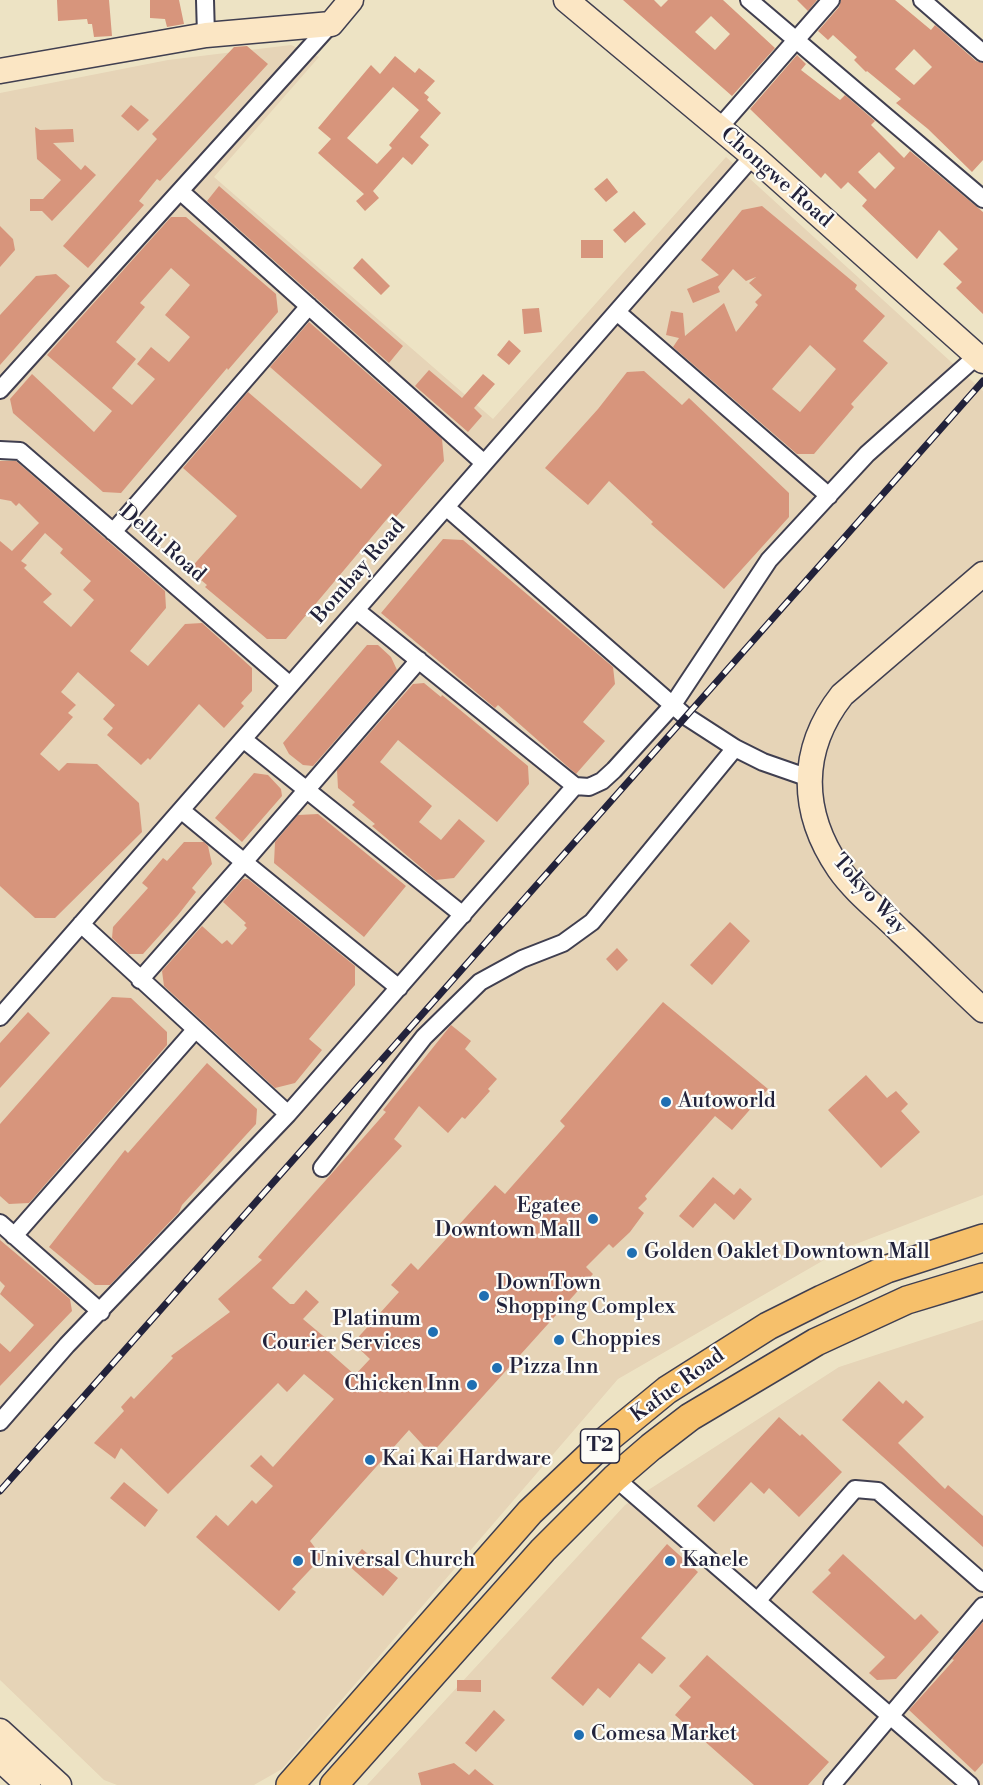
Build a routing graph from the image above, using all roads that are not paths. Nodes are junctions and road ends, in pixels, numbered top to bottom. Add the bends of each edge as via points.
1 (205, 0) edge
2 (351, 0) edge
3 (566, 0) edge
4 (749, 0) edge
5 (831, 0) edge
6 (922, 0) edge
7 (331, 24) junction
8 (206, 34) junction
9 (796, 40) junction
10 (983, 54) edge
11 (0, 71) edge
12 (719, 128) junction
13 (753, 156) junction
14 (180, 191) junction
15 (983, 199) edge
16 (309, 306) junction
17 (617, 312) junction
18 (980, 358) edge
19 (0, 390) edge
20 (0, 450) edge
21 (484, 463) junction
22 (829, 496) junction
23 (446, 507) junction
24 (113, 532) junction
25 (983, 574) edge
26 (356, 610) junction
27 (419, 660) junction
28 (290, 685) junction
29 (672, 706) junction
30 (243, 739) junction
31 (735, 748) junction
32 (809, 778) junction
33 (575, 786) junction
34 (307, 790) junction
35 (181, 810) junction
36 (244, 862) junction
37 (462, 915) junction
38 (81, 924) junction
39 (140, 980) junction
40 (399, 988) junction
41 (983, 1010) edge
42 (0, 1017) edge
43 (195, 1030) junction
44 (288, 1114) junction
45 (322, 1168) dead end
46 (0, 1223) edge
47 (14, 1236) junction
48 (983, 1238) edge
49 (983, 1277) edge
50 (101, 1312) junction
51 (0, 1422) edge
52 (615, 1478) junction
53 (983, 1583) edge
54 (758, 1600) junction
55 (983, 1606) edge
56 (889, 1716) junction
57 (0, 1731) edge
58 (0, 1759) edge
59 (28, 1785) edge
60 (59, 1785) edge
61 (290, 1785) edge
62 (334, 1785) edge
63 (832, 1785) edge
64 (970, 1785) edge

1 - 8 street
2 - 7 street
3 - 12 street, Chongwe Road
4 - 9 street
5 - 9 street
6 - 10 street
7 - 8 street
7 - 14 street
8 - 11 street
9 - 12 street
9 - 15 street
12 - 13 street, Chongwe Road
13 - 17 street, Bombay Road
13 - 18 street, Chongwe Road
14 - 16 street
14 - 19 street
16 - 21 street
16 - 24 street
17 - 21 street, Bombay Road
17 - 22 street
18 - 22 street via 867,454
20 - 24 street, Delhi Road via 20,451
21 - 23 street, Bombay Road
22 - 29 street via 769,560
23 - 26 street, Bombay Road
23 - 29 street
24 - 28 street, Delhi Road
25 - 32 street, Tokyo Way via 842,695 817,735
26 - 27 street
26 - 28 street, Bombay Road
27 - 33 street
27 - 34 street
28 - 30 street, Bombay Road
29 - 31 street
29 - 33 street via 602,781
30 - 34 street
30 - 35 street, Bombay Road
31 - 32 street
31 - 45 street via 592,922 563,943 480,982 424,1037
32 - 41 street, Tokyo Way via 816,825 840,871
33 - 37 street
34 - 36 street
34 - 37 street
35 - 36 street
35 - 38 street, Bombay Road
36 - 39 street
36 - 40 street
37 - 40 street
38 - 39 street
38 - 42 street, Bombay Road
39 - 43 street
40 - 44 street
43 - 44 street
43 - 47 street
44 - 50 street
46 - 47 street
47 - 50 street
48 - 61 main road, Kafue Road / T2 via 886,1269 822,1299 759,1332 659,1396 530,1512
49 - 52 main road, Kafue Road / T2 via 907,1300 816,1342 690,1417
50 - 51 street
52 - 54 street
52 - 62 main road, Kafue Road / T2 via 543,1550
53 - 54 street via 878,1491 855,1489
54 - 56 street
55 - 56 street
56 - 63 street
56 - 64 street
57 - 60 street
58 - 59 street

